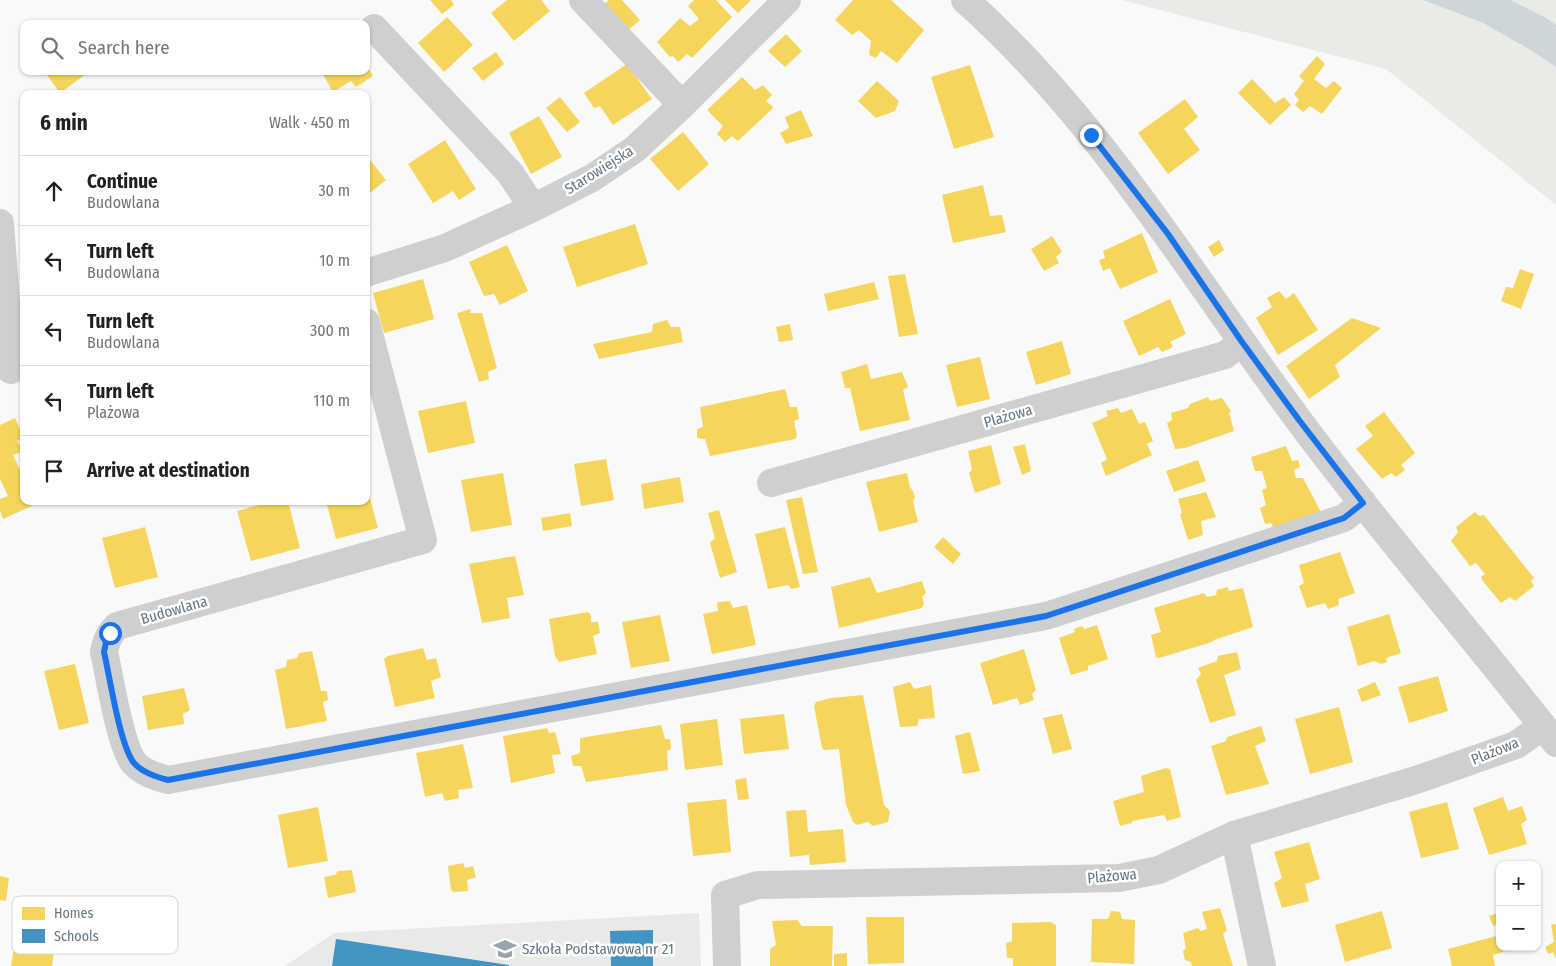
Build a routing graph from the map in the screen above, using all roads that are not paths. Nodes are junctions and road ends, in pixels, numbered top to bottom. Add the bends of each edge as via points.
1 (583, 0) edge
2 (787, 0) edge
3 (965, 0) edge
4 (374, 28) dead end
5 (682, 106) junction
6 (533, 208) junction
7 (0, 223) edge
8 (370, 272) edge
9 (370, 337) edge
10 (1242, 342) junction
11 (11, 370) edge
12 (771, 483) dead end
13 (1363, 503) junction
14 (1550, 735) edge
15 (1234, 835) junction
16 (727, 966) edge
17 (1262, 966) edge

1 - 5 street
2 - 5 street, Starowiejska
3 - 10 street, Plażowa via 1041,74 1085,127 1168,234
4 - 6 street via 510,173
5 - 6 street, Starowiejska via 635,149 592,178
6 - 8 street, Starowiejska via 445,248
7 - 11 street
9 - 13 street, Budowlana via 423,540 117,626 110,633 104,652 126,750 135,764 146,772 168,780 1046,616 1344,518
10 - 12 street, Plażowa via 1224,355
10 - 13 street, Plażowa
13 - 14 street, Plażowa
14 - 15 street, Plażowa
15 - 16 street, Plażowa via 1159,870 1119,878 758,885 725,895
15 - 17 street

